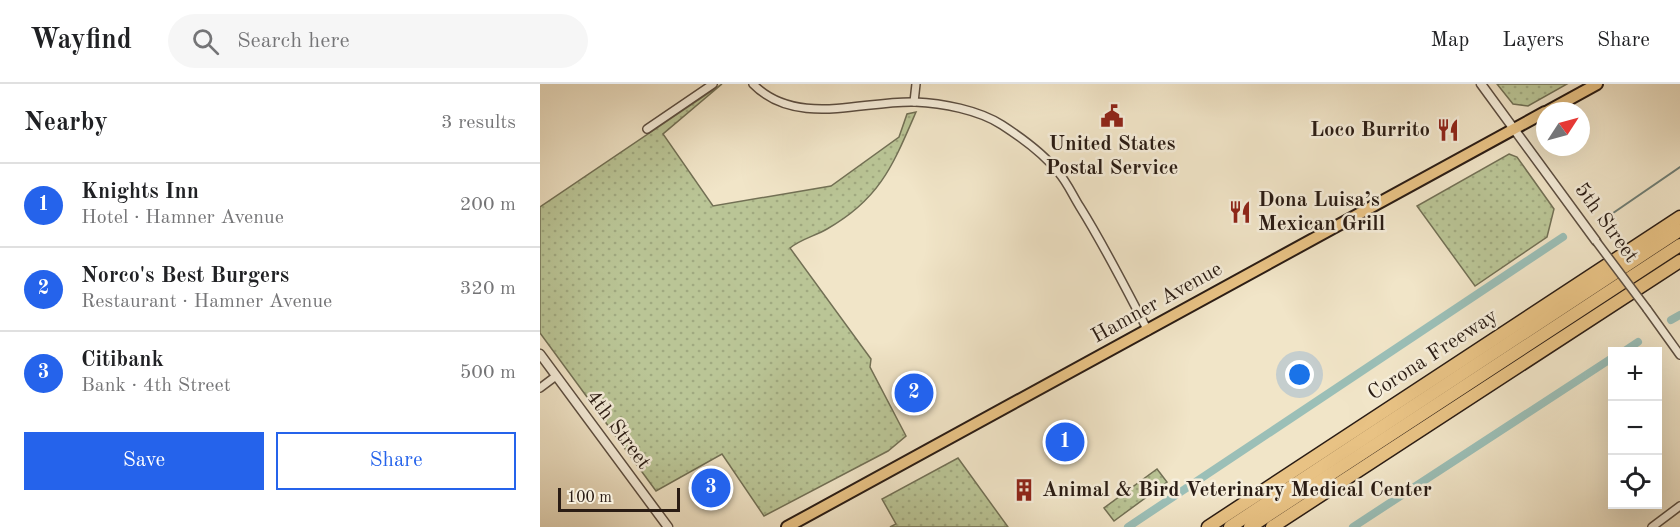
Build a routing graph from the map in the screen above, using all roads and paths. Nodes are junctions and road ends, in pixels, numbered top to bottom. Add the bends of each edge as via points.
1 (714, 84) edge
2 (753, 84) edge
3 (916, 84) edge
4 (1481, 84) edge
5 (1597, 84) edge
6 (914, 102) junction
7 (1564, 102) edge
8 (1536, 117) edge
9 (647, 129) dead end
10 (1515, 129) junction
11 (1680, 217) edge
12 (1680, 230) edge
13 (1596, 241) joint
14 (1680, 245) edge
15 (1680, 261) edge
16 (1148, 331) junction
17 (540, 354) edge
18 (1680, 355) edge
19 (556, 376) junction
20 (540, 388) edge
21 (1680, 506) edge
22 (668, 527) edge
23 (787, 527) edge
24 (1208, 527) edge
25 (1230, 527) edge
26 (1250, 527) edge
27 (1272, 527) edge
28 (1652, 527) edge

1 - 9 street
2 - 6 street via 760,92 790,104 814,108 837,110
3 - 6 street
4 - 10 street, 5th Street
5 - 7 main road, Hamner Avenue
6 - 16 street via 961,109 1000,124 1059,172 1098,235
8 - 10 main road, Hamner Avenue
10 - 13 street, 5th Street
10 - 16 main road, Hamner Avenue
11 - 24 highway, Corona Freeway
12 - 25 highway
13 - 18 street, 5th Street, bridge
14 - 26 highway
15 - 27 highway
16 - 23 main road, Hamner Avenue
17 - 19 street, 4th Street
19 - 20 street
19 - 22 street, 4th Street
21 - 28 street

